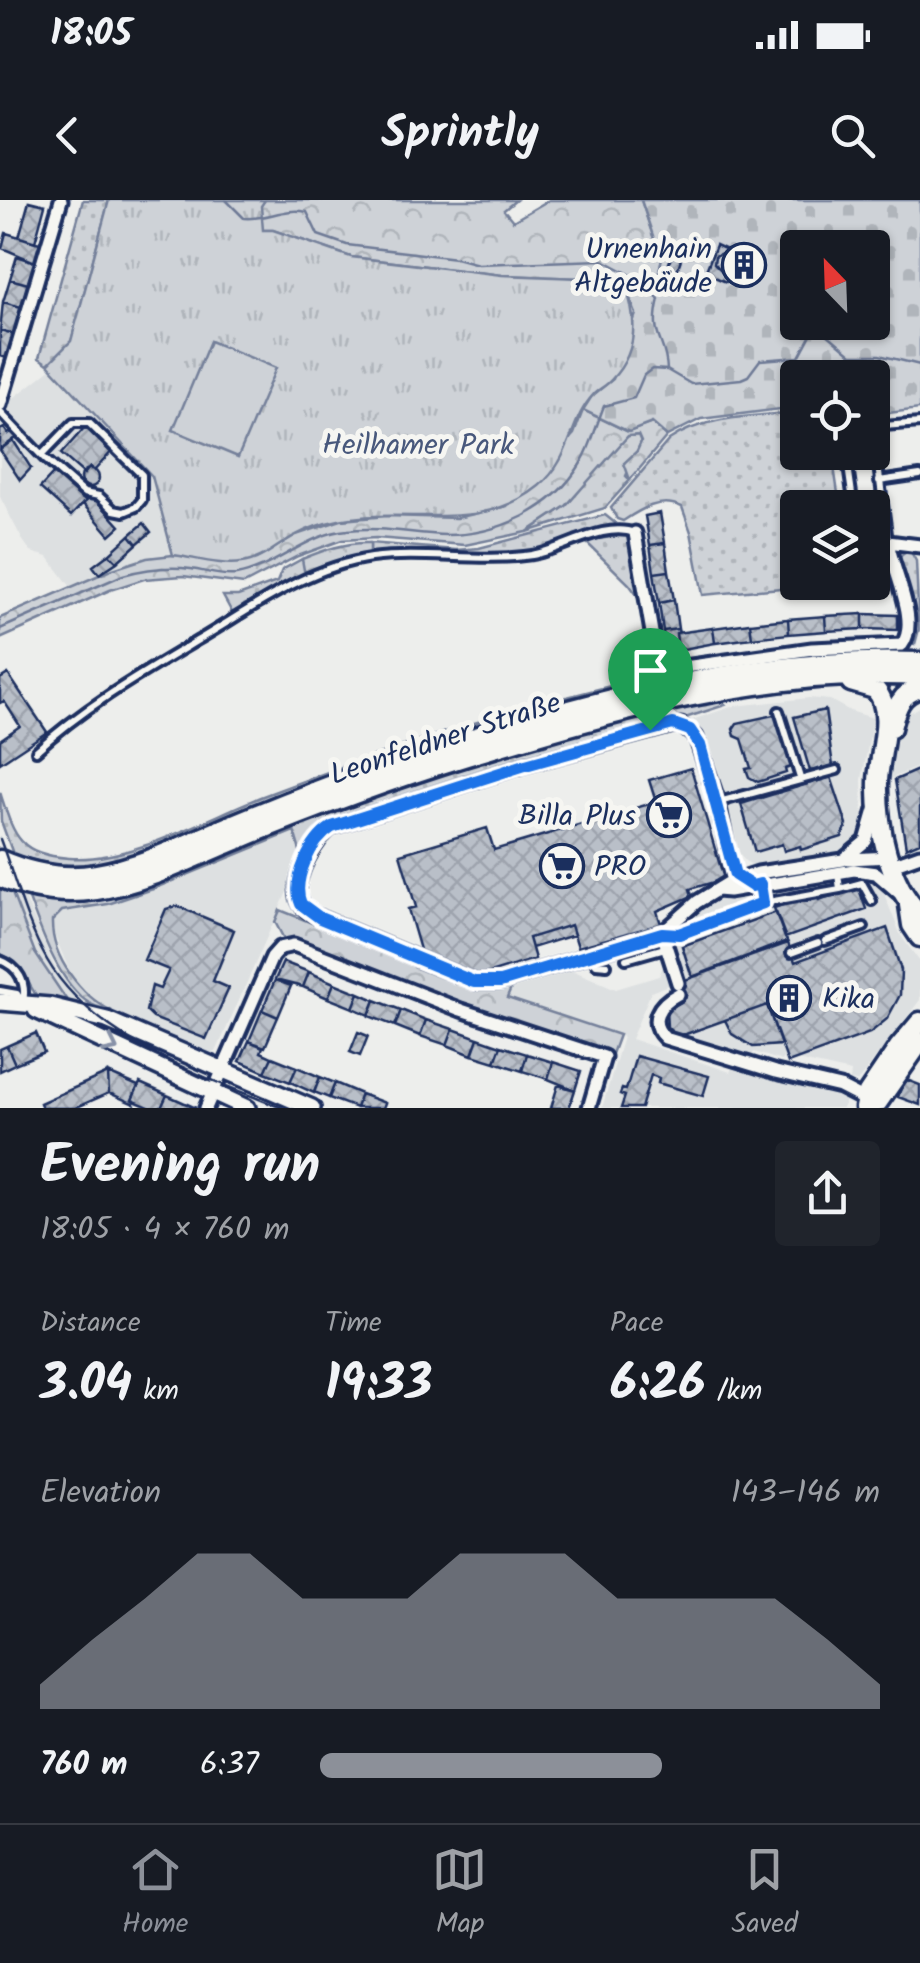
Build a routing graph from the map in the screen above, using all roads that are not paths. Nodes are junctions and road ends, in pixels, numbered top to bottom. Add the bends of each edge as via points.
1 (61, 200) edge
2 (0, 409) edge
3 (920, 423) edge
4 (890, 426) edge
5 (42, 456) junction
6 (878, 470) edge
7 (920, 475) edge
8 (879, 481) junction
9 (880, 490) edge
10 (635, 533) joint
11 (890, 542) edge
12 (920, 546) edge
13 (890, 552) edge
14 (920, 644) edge
15 (913, 662) edge
16 (920, 676) edge
17 (816, 678) junction
18 (920, 688) edge
19 (779, 711) dead end
20 (36, 751) dead end
21 (881, 752) junction
22 (837, 770) dead end
23 (800, 778) junction
24 (878, 791) junction
25 (718, 802) junction
26 (730, 852) junction
27 (920, 854) edge
28 (0, 860) edge
29 (843, 860) junction
30 (891, 861) junction
31 (854, 870) junction
32 (838, 873) junction
33 (0, 877) edge
34 (739, 879) junction
35 (757, 881) junction
36 (840, 889) junction
37 (717, 890) junction
38 (872, 900) dead end
39 (763, 903) junction
40 (912, 907) edge
41 (864, 926) dead end
42 (662, 933) junction
43 (920, 937) edge
44 (666, 947) junction
45 (792, 952) dead end
46 (592, 954) junction
47 (0, 960) edge
48 (626, 960) dead end
49 (608, 965) dead end
50 (0, 991) edge
51 (0, 1002) edge
52 (23, 1004) junction
53 (920, 1022) edge
54 (920, 1042) edge
55 (222, 1071) junction
56 (209, 1100) edge
57 (867, 1105) edge
58 (247, 1108) edge
59 (312, 1108) edge
60 (589, 1108) edge

1 - 2 street
2 - 5 lane
3 - 4 lane
5 - 5 lane via 114,510 136,508 142,500 142,475 89,423 73,423
6 - 8 lane
7 - 8 lane
8 - 9 lane
10 - 13 street via 660,666 670,669 812,649 902,646 910,636 910,610
10 - 20 lane via 622,530 531,555 380,557 318,572 128,682
11 - 12 street
14 - 15 main road
15 - 28 main road, Leonfeldner Straße via 744,672 586,707 333,784 115,870 54,875
16 - 17 main road, Leonfeldner Straße
17 - 21 main road via 878,692 886,706
17 - 33 main road, Leonfeldner Straße via 663,704 463,757 106,888 44,890
18 - 21 main road via 900,700
19 - 23 lane
21 - 24 main road
22 - 23 lane
23 - 25 lane
24 - 29 street via 866,840
24 - 30 main road
25 - 26 street
25 - 46 street via 696,737 681,725 662,726 332,827 315,844 298,882 307,910 474,982 500,982
26 - 34 street
26 - 35 street
27 - 30 street
29 - 30 street
29 - 35 street
30 - 31 street
30 - 40 main road
31 - 32 street
31 - 40 street via 876,873
32 - 35 street
32 - 36 lane
34 - 35 street
34 - 37 street
35 - 37 street
35 - 39 lane
36 - 38 lane via 862,883
36 - 39 lane
37 - 42 street
39 - 42 lane via 679,934
40 - 43 main road
41 - 45 lane
42 - 44 street
42 - 46 street
44 - 48 lane
44 - 57 street via 678,988 657,1012 665,1038 840,1086
46 - 49 lane via 596,964
47 - 52 lane via 22,978
50 - 52 lane via 16,994
51 - 52 main road
52 - 55 main road via 107,1020
52 -> 56 main road
53 - 57 main road via 868,1094
54 - 57 main road via 878,1102
55 - 56 street
55 - 59 main road
55 - 60 street via 272,957 280,948 302,946 452,1006 604,1056
56 - 58 main road

